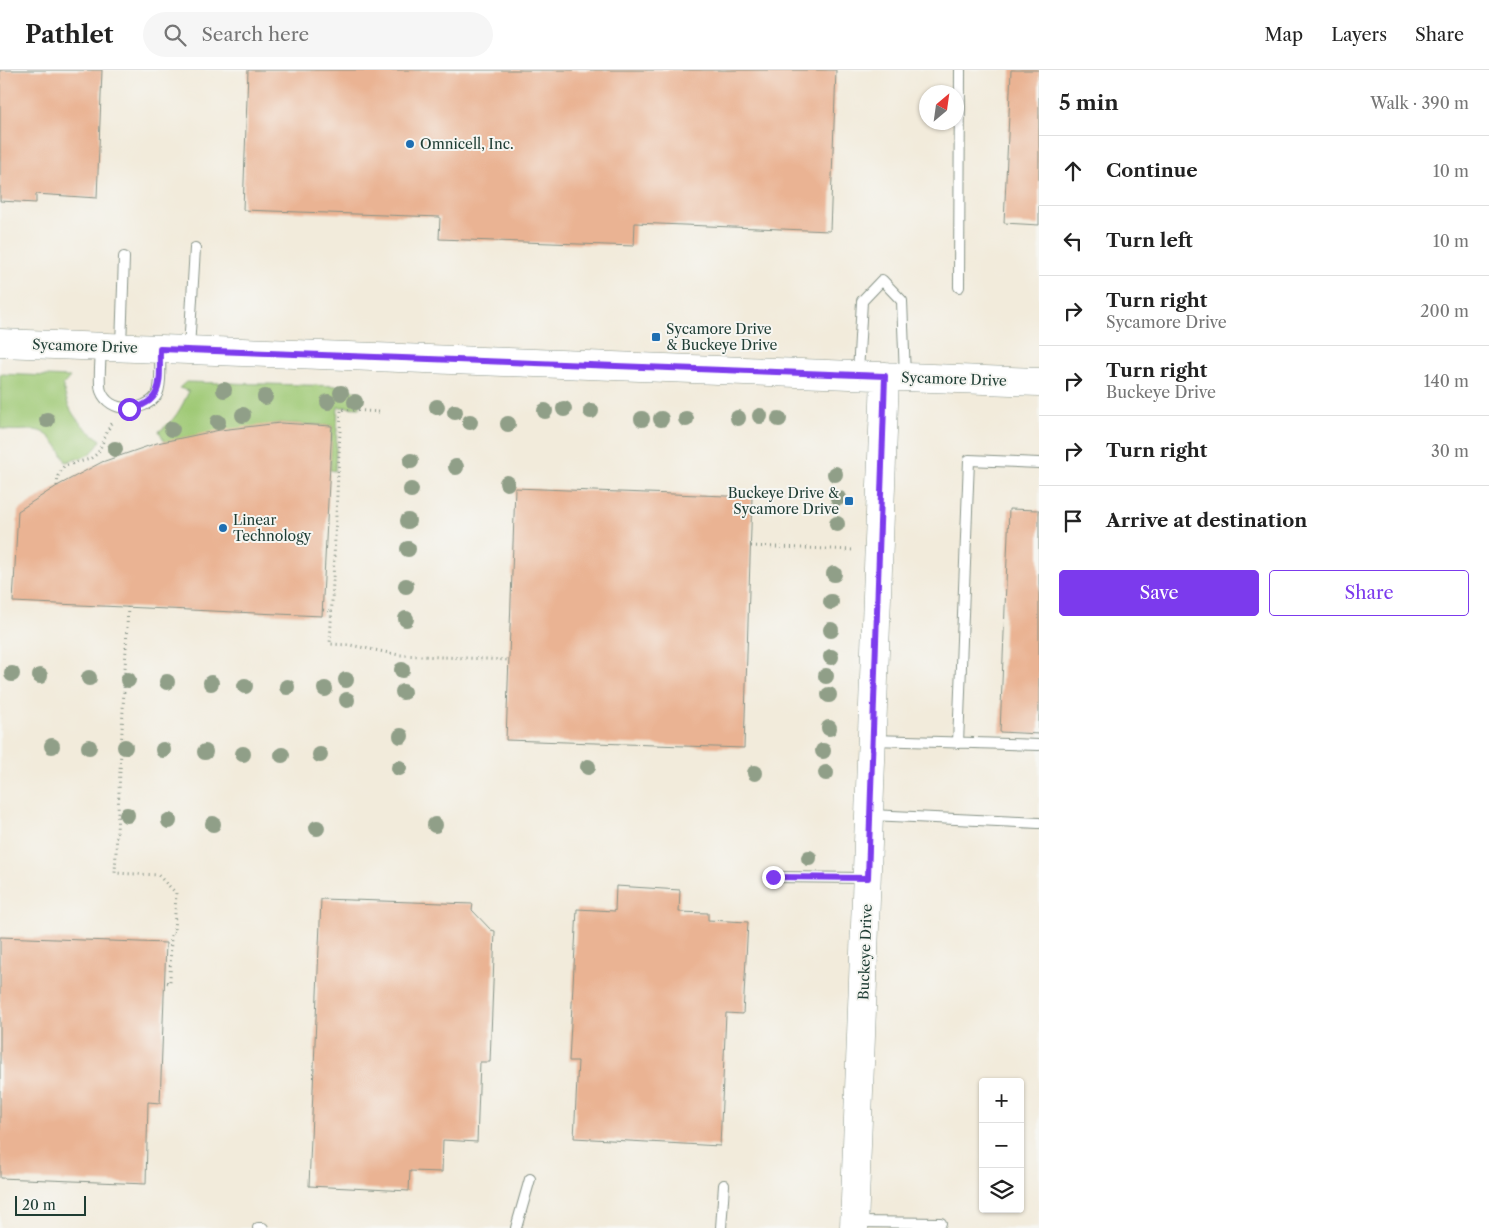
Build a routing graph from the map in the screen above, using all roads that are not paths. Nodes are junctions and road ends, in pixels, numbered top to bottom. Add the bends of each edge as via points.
1 (960, 70) edge
2 (195, 248) dead end
3 (124, 257) dead end
4 (959, 287) dead end
5 (0, 343) edge
6 (111, 347) junction
7 (160, 349) junction
8 (189, 350) junction
9 (858, 375) junction
10 (895, 377) junction
11 (1039, 382) edge
12 (1039, 463) edge
13 (872, 740) junction
14 (958, 743) junction
15 (1039, 746) edge
16 (870, 814) junction
17 (1039, 823) edge
18 (773, 877) dead end
19 (868, 878) junction
20 (530, 1178) dead end
21 (724, 1185) dead end
22 (941, 1223) dead end
23 (854, 1225) edge
24 (258, 1228) edge
25 (263, 1228) edge
26 (516, 1228) edge
27 (721, 1228) edge

1 - 4 lane
2 - 8 lane
3 - 6 lane
5 - 6 street, Sycamore Drive
6 - 7 street, Sycamore Drive
6 - 7 lane via 100,390 107,400 129,409 138,408 157,395
7 - 8 street, Sycamore Drive
8 - 9 street, Sycamore Drive
9 - 10 street, Sycamore Drive
9 - 10 lane via 862,301 882,280 902,301
10 - 11 street, Sycamore Drive
10 - 13 street, Buckeye Drive via 878,551
12 - 14 lane via 970,460
13 - 14 lane
13 - 16 street, Buckeye Drive
14 - 15 lane
16 - 17 lane
16 - 19 street, Buckeye Drive
18 - 19 lane
19 - 23 street, Buckeye Drive
20 - 26 lane
21 - 27 lane
22 - 23 lane
24 - 25 lane

